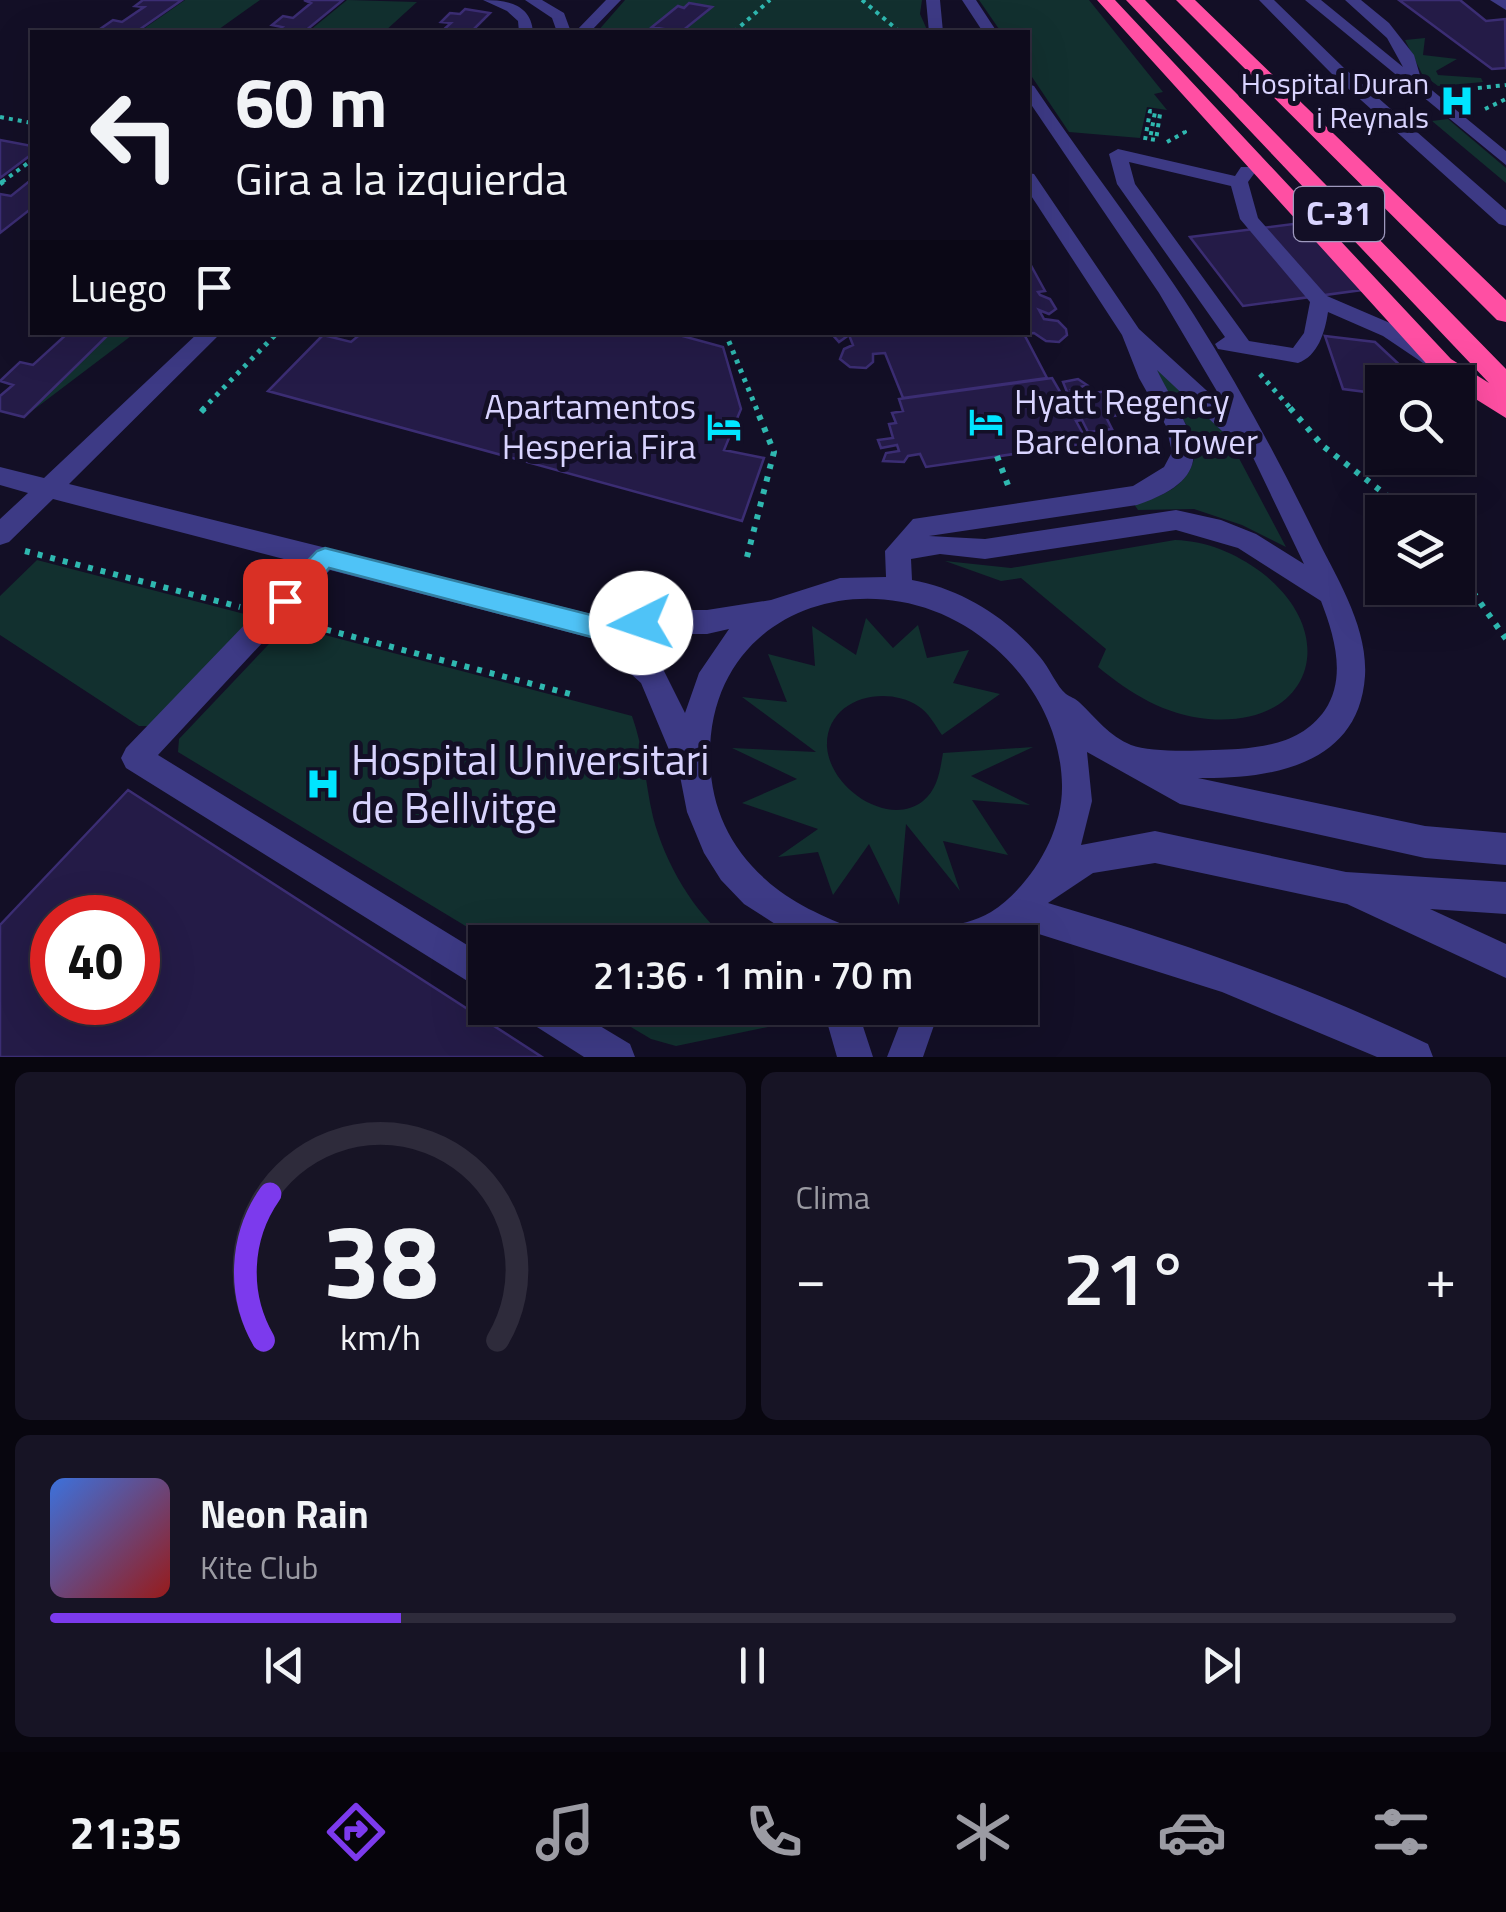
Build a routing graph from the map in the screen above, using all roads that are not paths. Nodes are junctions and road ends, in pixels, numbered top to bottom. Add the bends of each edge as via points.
1 (490, 0) edge
2 (532, 0) edge
3 (614, 0) edge
4 (933, 0) edge
5 (968, 0) edge
6 (1104, 0) edge
7 (1134, 0) edge
8 (1185, 0) edge
9 (1266, 0) edge
10 (1312, 0) edge
11 (1352, 0) edge
12 (1497, 0) edge
13 (516, 4) edge
14 (1506, 6) edge
15 (1122, 19) junction
16 (526, 30) edge
17 (563, 30) edge
18 (584, 30) edge
19 (936, 30) edge
20 (989, 30) edge
21 (1174, 40) junction
22 (1414, 82) junction
23 (1030, 92) edge
24 (1445, 109) junction
25 (1506, 136) edge
26 (1506, 160) edge
27 (1246, 172) junction
28 (1030, 181) edge
29 (1506, 220) edge
30 (1320, 301) junction
31 (1506, 314) edge
32 (1132, 334) junction
33 (209, 335) edge
34 (1197, 339) junction
35 (1242, 346) junction
36 (1442, 365) joint
37 (1506, 385) edge
38 (1475, 387) edge
39 (1506, 408) edge
40 (1268, 460) junction
41 (0, 476) edge
42 (49, 489) junction
43 (1118, 497) junction
44 (1132, 527) junction
45 (0, 535) edge
46 (898, 551) junction
47 (325, 558) junction
48 (899, 586) junction
49 (1332, 595) junction
50 (781, 607) junction
51 (599, 628) junction
52 (1052, 692) junction
53 (1131, 760) junction
54 (693, 775) junction
55 (1506, 848) edge
56 (1346, 888) junction
57 (1506, 898) edge
58 (1031, 901) junction
59 (792, 925) edge
60 (990, 925) edge
61 (1506, 962) edge
62 (468, 964) edge
63 (566, 1025) edge
64 (845, 1025) edge
65 (917, 1025) edge
66 (618, 1057) edge
67 (855, 1057) edge
68 (905, 1057) edge
69 (1415, 1057) edge

1 - 13 street
2 - 17 street via 559,16
3 - 18 street
4 - 19 street
5 - 20 street
6 - 15 highway
7 - 21 highway, C-31
8 - 31 highway, C-31
9 - 29 street
10 - 22 street
11 - 22 street via 1395,37 1410,57
12 - 14 street
13 - 16 street
15 - 21 highway
15 - 27 highway
21 - 37 highway, C-31
22 - 24 street
23 - 34 street
24 - 25 street
24 - 26 street
27 - 30 street via 1249,219
27 - 35 street via 1118,154 1126,184
27 - 36 highway
28 - 32 street
30 - 35 street via 1314,334 1298,356
30 - 36 street via 1390,330
32 - 40 street
32 - 43 street via 1186,450 1182,466 1165,482
33 - 42 street
34 - 35 street
34 - 40 street
38 - 39 highway
40 - 49 street
41 - 42 street
42 - 45 street
42 - 47 street
43 - 44 street
43 - 46 street via 922,526
44 - 46 street via 985,549 940,544
44 - 49 street via 1176,520 1222,530 1276,556
46 - 48 street
47 - 51 street
47 - 62 street via 136,758
48 - 50 street via 832,588
48 - 52 street via 984,622 1025,655
49 - 53 street via 1347,636 1348,696 1315,742 1242,763
50 - 51 street via 707,622
50 - 54 street via 743,633 713,674 698,714
51 - 54 street via 651,674
52 - 53 street via 1098,742
52 - 58 street via 1077,774 1072,828
53 - 55 street via 1180,789 1238,803 1425,842
54 - 59 street via 706,822 728,864
56 - 57 street
56 - 58 street via 1155,847 1087,858
56 - 61 street
58 - 60 street
58 - 69 street via 1346,1021
63 - 66 street
64 - 67 street
65 - 68 street

